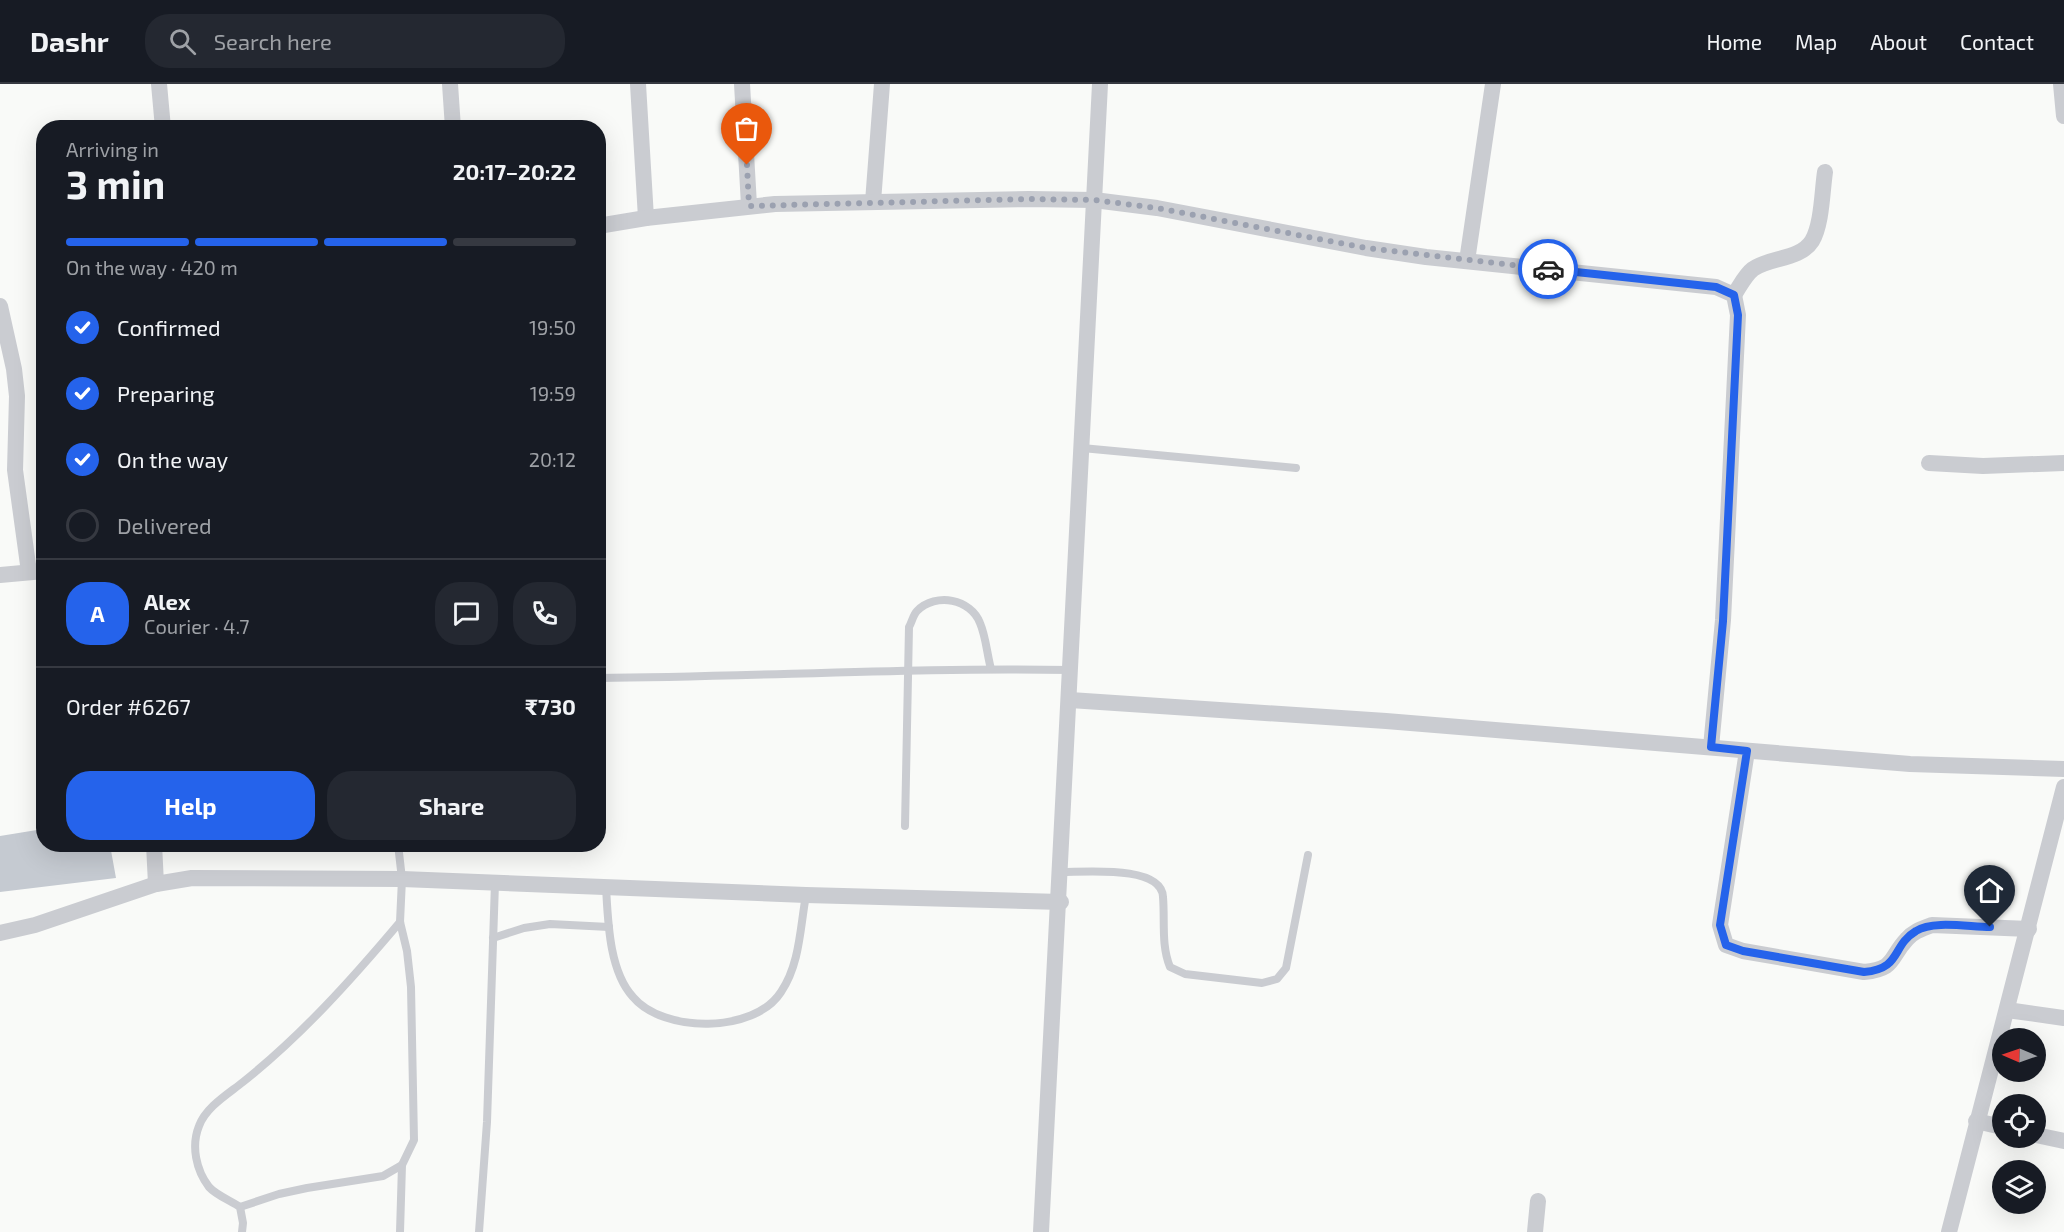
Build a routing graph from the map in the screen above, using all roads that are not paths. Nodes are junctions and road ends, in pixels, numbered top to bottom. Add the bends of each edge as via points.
1 (159, 84) edge
2 (450, 84) edge
3 (638, 84) edge
4 (742, 84) edge
5 (882, 84) edge
6 (1100, 84) edge
7 (1493, 84) edge
8 (2061, 84) edge
9 (2064, 116) edge
10 (162, 120) edge
11 (452, 120) edge
12 (1825, 172) dead end
13 (1094, 200) junction
14 (873, 202) junction
15 (749, 206) junction
16 (645, 218) junction
17 (606, 225) edge
18 (1467, 261) junction
19 (1734, 295) junction
20 (0, 306) edge
21 (1081, 448) junction
22 (1929, 463) dead end
23 (2064, 463) edge
24 (1296, 468) dead end
25 (36, 571) edge
26 (0, 575) edge
27 (991, 669) junction
28 (909, 670) junction
29 (1070, 670) junction
30 (606, 678) edge
31 (1070, 700) junction
32 (1711, 747) junction
33 (1747, 751) junction
34 (2064, 769) edge
35 (2064, 788) edge
36 (905, 826) dead end
37 (154, 852) edge
38 (399, 852) edge
39 (1308, 855) dead end
40 (1062, 872) junction
41 (402, 879) junction
42 (495, 883) junction
43 (156, 884) junction
44 (606, 887) junction
45 (806, 895) junction
46 (1061, 902) junction
47 (400, 922) junction
48 (609, 927) junction
49 (2029, 929) junction
50 (0, 933) edge
51 (493, 938) junction
52 (2007, 1010) junction
53 (2064, 1018) edge
54 (1976, 1122) junction
55 (1992, 1126) edge
56 (2046, 1137) edge
57 (2064, 1140) edge
58 (402, 1165) junction
59 (1538, 1201) dead end
60 (240, 1207) junction
61 (242, 1232) edge
62 (400, 1232) edge
63 (479, 1232) edge
64 (1041, 1232) edge
65 (1535, 1232) edge
66 (1949, 1232) edge

1 - 10 street
2 - 11 street
3 - 16 street
4 - 15 street
5 - 14 street
6 - 13 street
7 - 18 street
8 - 9 street
12 - 19 street via 1817,229 1811,243 1799,252 1753,269
13 - 14 street
13 - 18 street via 1157,208 1366,248
13 - 21 street
14 - 15 street
15 - 16 street
16 - 17 street
18 - 19 street via 1716,287
19 - 32 street via 1738,315 1723,621
20 - 25 street via 17,396 15,470
21 - 24 lane
21 - 29 street
22 - 23 street
25 - 26 street
27 - 28 lane
27 - 28 lane via 980,622 969,606 950,600 928,603 915,612 909,627
27 - 29 lane
28 - 30 lane
28 - 36 lane
29 - 31 street
31 - 32 street
31 - 40 street
32 - 33 street
33 - 34 street via 1910,764
33 - 49 street via 1720,925 1726,945 1864,972 1878,971 1890,964 1906,940 1932,925
35 - 49 street
37 - 43 street
38 - 41 lane
39 - 40 lane via 1286,968 1277,979 1262,983 1185,974 1170,967 1165,953 1163,893 1154,880 1140,874
40 - 46 street
41 - 42 street
41 - 43 street via 192,878
41 - 47 lane
42 - 44 street
42 - 51 lane
43 - 50 street
44 - 45 street
44 - 48 lane
45 - 46 street
45 - 48 lane via 794,970 766,1008 734,1023 690,1024 646,1010 618,973
46 - 64 street
47 - 58 lane via 411,987 414,1140
47 - 60 lane via 306,1028 212,1106 199,1124 196,1160 210,1187
48 - 51 lane via 550,924
49 - 52 street
51 - 63 lane
52 - 53 street
52 - 54 street
54 - 55 street
54 - 66 street
56 - 57 street
58 - 60 lane via 383,1176 279,1194
58 - 62 lane
59 - 65 street
60 - 61 lane

